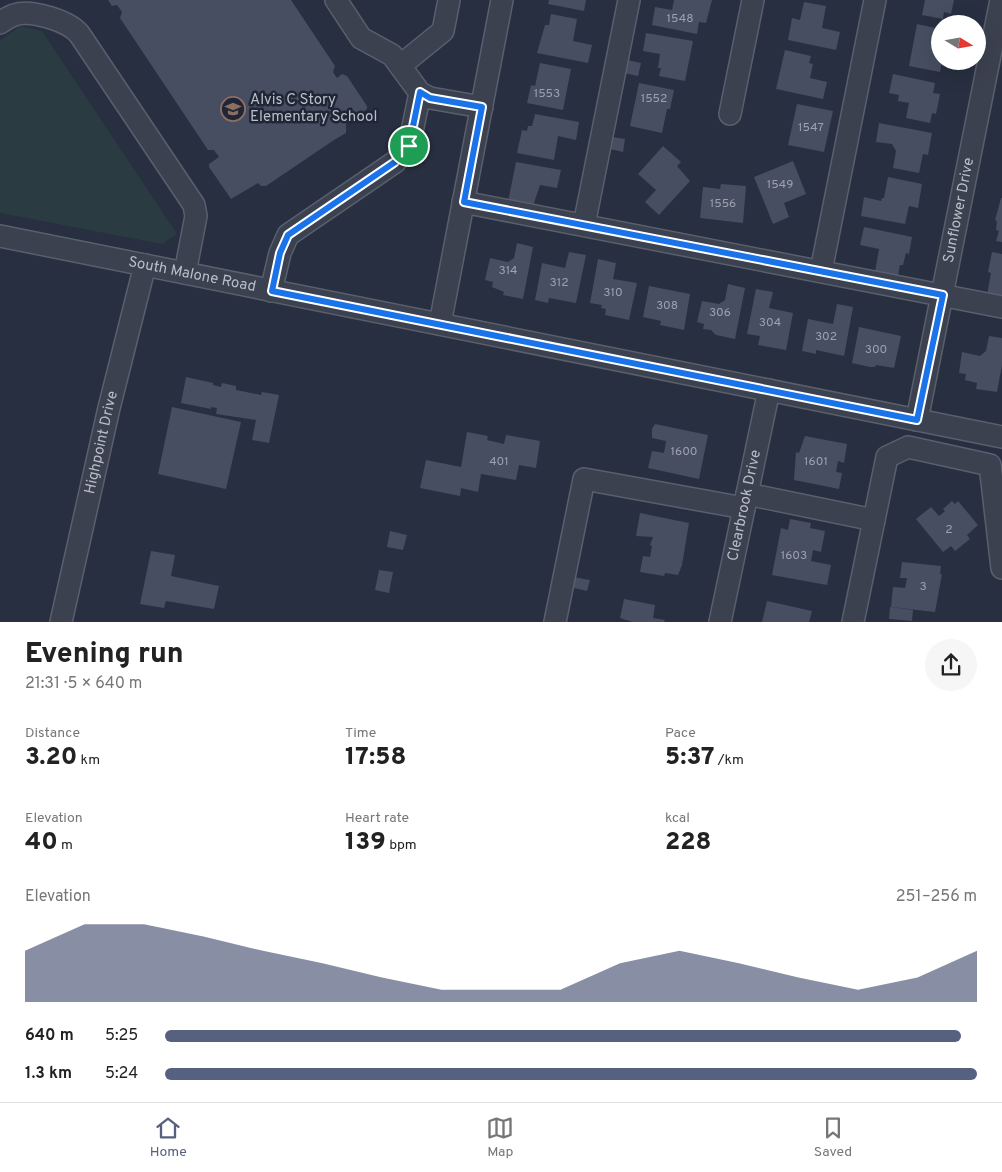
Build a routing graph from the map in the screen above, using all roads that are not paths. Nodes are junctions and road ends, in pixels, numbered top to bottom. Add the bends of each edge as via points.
1 (336, 0) edge
2 (449, 0) edge
3 (502, 0) edge
4 (629, 0) edge
5 (753, 0) edge
6 (875, 0) edge
7 (1000, 0) edge
8 (0, 23) edge
9 (401, 65) junction
10 (420, 92) junction
11 (482, 107) junction
12 (730, 114) dead end
13 (464, 202) junction
14 (584, 225) junction
15 (0, 236) edge
16 (145, 265) junction
17 (821, 271) junction
18 (185, 273) junction
19 (272, 291) junction
20 (943, 295) junction
21 (1002, 307) edge
22 (440, 324) junction
23 (768, 390) junction
24 (917, 420) junction
25 (1002, 437) edge
26 (745, 501) junction
27 (874, 520) junction
28 (1002, 568) edge
29 (61, 622) edge
30 (555, 622) edge
31 (720, 622) edge
32 (853, 622) edge

1 - 9 street via 361,38 392,55
2 - 9 street via 443,31
3 - 11 street
4 - 14 street
5 - 12 street
6 - 17 street
7 - 20 street, Sunflower Drive
8 - 18 street via 14,15 30,15 68,23 80,35 194,205 196,216
9 - 10 street
10 - 11 street via 430,98
10 - 19 street via 409,146 395,162 288,235 280,253
11 - 13 street
13 - 14 street
13 - 22 street
14 - 17 street
15 - 16 street, South Malone Road
16 - 18 street, South Malone Road
16 - 29 street, Highpoint Drive
17 - 20 street
18 - 19 street, South Malone Road
19 - 22 street, South Malone Road
20 - 21 street
20 - 24 street, Sunflower Drive
22 - 23 street, South Malone Road
23 - 24 street, South Malone Road
23 - 26 street, Clearbrook Drive
24 - 25 street, South Malone Road
26 - 27 street
26 - 30 street via 584,479
26 - 31 street, Clearbrook Drive
27 - 28 street via 887,457 908,447 990,465
27 - 32 street

